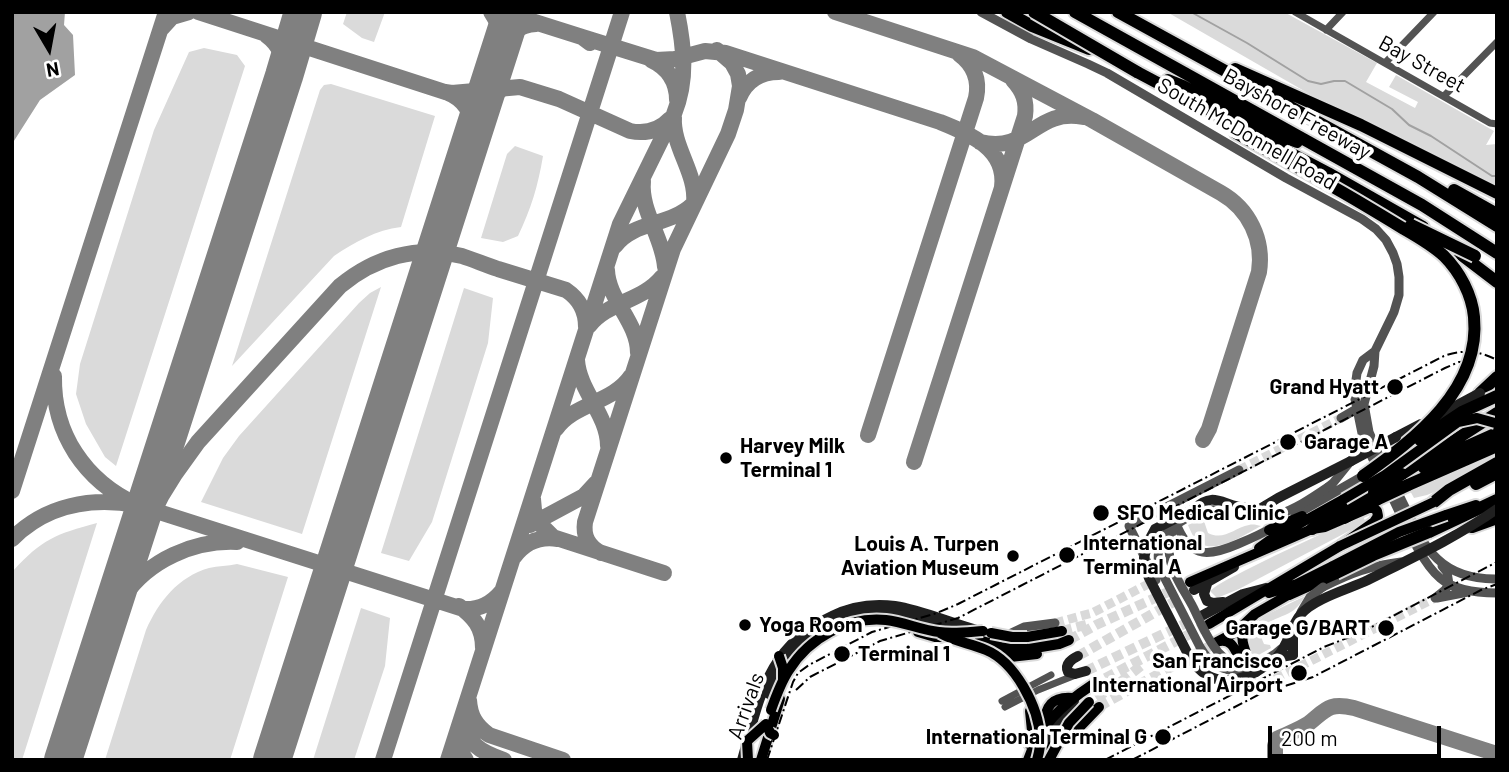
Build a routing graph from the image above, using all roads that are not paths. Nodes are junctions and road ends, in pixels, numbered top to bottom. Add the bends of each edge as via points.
1 (981, 12) edge
2 (1007, 12) edge
3 (1034, 12) edge
4 (1075, 12) edge
5 (1118, 12) edge
6 (1343, 12) edge
7 (1434, 12) edge
8 (1297, 13) edge
9 (1326, 30) junction
10 (1497, 42) edge
11 (1173, 43) junction
12 (1385, 63) junction
13 (1137, 72) junction
14 (1444, 96) junction
15 (1496, 124) edge
16 (1372, 152) junction
17 (1336, 158) junction
18 (1335, 188) junction
19 (1497, 193) edge
20 (1497, 214) edge
21 (1497, 226) edge
22 (1497, 253) edge
23 (1497, 272) edge
24 (1497, 282) edge
25 (1375, 351) junction
26 (1497, 377) edge
27 (1497, 386) edge
28 (1480, 393) junction
29 (1497, 396) edge
30 (1361, 407) junction
31 (1496, 423) edge
32 (1421, 424) junction
33 (1361, 434) junction
34 (1497, 446) edge
35 (1351, 461) junction
36 (1497, 463) edge
37 (1239, 470) tunnel mouth
38 (1497, 473) edge
39 (1363, 476) junction
40 (1405, 479) junction
41 (1376, 496) junction
42 (1278, 498) junction
43 (1497, 499) edge
44 (1177, 502) junction
45 (1434, 502) junction
46 (1222, 507) junction
47 (1162, 509) junction
48 (1194, 509) junction
49 (1497, 509) edge
50 (1316, 510) junction
51 (1172, 516) junction
52 (1344, 518) junction
53 (1497, 518) edge
54 (1469, 528) junction
55 (1312, 529) junction
56 (1269, 530) joint
57 (1429, 532) junction
58 (1340, 546) junction
59 (1250, 556) junction
60 (1438, 561) junction
61 (1403, 562) junction
62 (1334, 569) junction
63 (1314, 577) junction
64 (1478, 578) junction
65 (1497, 579) edge
66 (1156, 580) dead end
67 (1207, 584) junction
68 (1449, 584) junction
69 (1192, 586) joint
70 (1272, 586) junction
71 (1480, 592) junction
72 (1497, 593) edge
73 (1289, 594) junction
74 (1253, 597) junction
75 (1233, 599) junction
76 (893, 616) junction
77 (1206, 619) joint
78 (1249, 620) junction
79 (900, 627) junction
80 (983, 631) junction
81 (1060, 632) junction
82 (936, 635) junction
83 (970, 638) junction
84 (989, 649) junction
85 (779, 656) junction
86 (1075, 658) joint
87 (1060, 671) dead end
88 (1084, 672) joint
89 (1253, 673) junction
90 (1051, 675) dead end
91 (1012, 676) dead end
92 (783, 680) junction
93 (1092, 685) tunnel mouth
94 (770, 690) junction
95 (1076, 696) junction
96 (1095, 702) tunnel mouth
97 (775, 706) junction
98 (1030, 711) dead end
99 (766, 724) junction
100 (747, 741) junction
101 (760, 745) junction
102 (1043, 757) edge
103 (742, 760) edge
104 (748, 760) edge
105 (759, 760) edge
106 (1026, 760) edge

1 - 25 street, South McDonnell Road via 1094,66 1372,226 1393,253 1399,277 1394,312
2 - 17 highway via 1183,86 1281,136
3 - 13 highway, bridge
4 - 17 highway, Bayshore Freeway
5 - 11 highway, Bayshore Freeway
6 - 9 street
7 - 12 street
8 - 9 street, Bay Street
9 - 12 street, Bay Street
10 - 14 street
11 - 16 highway, Bayshore Freeway
11 - 19 highway via 1361,125
12 - 14 street, Bay Street
13 - 18 highway
13 - 24 highway via 1414,222
14 - 15 street, Bay Street
16 - 20 highway
16 - 21 highway, Bayshore Freeway
17 - 22 highway, Bayshore Freeway
18 - 23 highway, bridge via 1475,256
18 - 39 highway, bridge via 1444,257 1465,286 1474,320 1470,362 1449,399 1409,442
25 - 30 street, South McDonnell Road
25 - 30 street, South McDonnell Road via 1363,360 1357,373 1354,394
26 - 28 highway
27 - 28 highway
28 - 32 main road, bridge
29 - 39 highway, bridge via 1462,412
30 - 33 street
30 - 33 street via 1342,417
30 - 60 street via 1378,453
31 - 32 main road, bridge via 1461,413
31 - 40 highway
31 - 40 highway
31 - 50 main road, bridge via 1470,419 1453,425 1391,470
32 - 35 main road, bridge
33 - 68 street via 1420,552
34 - 40 highway
35 - 42 main road
35 - 61 street, bridge via 1328,487 1280,514 1260,517 1209,509 1176,526 1169,544 1171,564 1210,640 1220,655 1235,664 1248,666 1267,659 1289,639 1304,605 1316,592 1360,570
36 - 45 highway
37 - 44 street
38 - 45 highway
39 - 50 street
40 - 41 highway, bridge
41 - 52 highway
41 - 55 highway
42 - 46 main road, bridge via 1249,513
42 - 48 main road via 1244,508 1210,499
43 - 57 highway
43 - 62 main road, bridge via 1410,527 1364,548
44 - 47 street
44 - 51 street
45 - 58 main road, bridge
46 - 48 main road, bridge
46 - 89 street, bridge via 1174,525 1162,539 1158,562 1206,658 1224,669
47 - 51 street
47 - 66 street via 1129,526
48 - 89 main road, bridge via 1153,532 1145,553 1146,572 1199,670 1229,681
49 - 54 main road, bridge
49 - 57 highway, bridge
50 - 56 main road
50 - 59 main road
51 - 56 street via 1185,541 1200,553 1223,550
52 - 55 main road
52 - 58 main road via 1369,508 1378,514 1374,522
53 - 54 highway, bridge
54 - 61 main road, bridge
55 - 59 main road
57 - 62 highway, bridge
58 - 70 main road
59 - 67 main road
59 - 69 main road
60 - 64 street
60 - 68 street
61 - 89 main road, bridge via 1311,606 1293,626 1293,655 1278,657
62 - 63 main road
62 - 73 highway
63 - 73 main road
63 - 74 main road
64 - 65 street
64 - 68 street
67 - 69 main road
67 - 75 main road via 1207,601
68 - 71 street
68 - 71 street via 1436,598
70 - 74 main road
70 - 75 main road
71 - 72 street
73 - 78 main road
74 - 77 main road
75 - 77 main road
76 - 79 main road
76 - 83 main road, Arrivals
76 - 94 main road, Arrivals via 870,614 824,627 793,652
78 - 78 main road via 1242,634 1244,660 1230,642 1217,642
79 - 82 main road, Arrivals
79 - 97 main road, Arrivals via 868,624 832,635 803,657
80 - 81 main road, bridge via 1012,637
80 - 82 main road, bridge
80 - 85 main road, bridge via 897,606 864,605 814,624
81 - 84 street via 1024,627
81 - 84 main road via 1050,646 1036,654 1017,657
82 - 83 main road, Arrivals
82 - 84 main road
82 - 92 main road, bridge via 889,620 851,623 807,647
82 - 102 main road, bridge via 986,650 1014,672 1034,710
83 - 84 main road, Arrivals
84 - 91 main road
85 - 92 main road, bridge
85 - 100 main road, bridge
86 - 87 street
86 - 88 main road via 1066,668 1068,672
88 - 90 street via 1004,704
92 - 97 main road, bridge
93 - 95 main road
94 - 97 main road
94 - 104 main road, Arrivals
95 - 102 main road via 1048,740
95 - 106 main road via 1049,706 1045,726
96 - 102 main road, bridge via 1069,723
97 - 99 main road, bridge
97 - 101 main road, bridge via 769,730 776,736 767,736
97 - 105 main road, Arrivals
98 - 106 main road via 1032,732
99 - 100 main road, bridge
99 - 101 main road
100 - 103 main road, bridge
100 - 104 main road, bridge
101 - 105 main road

